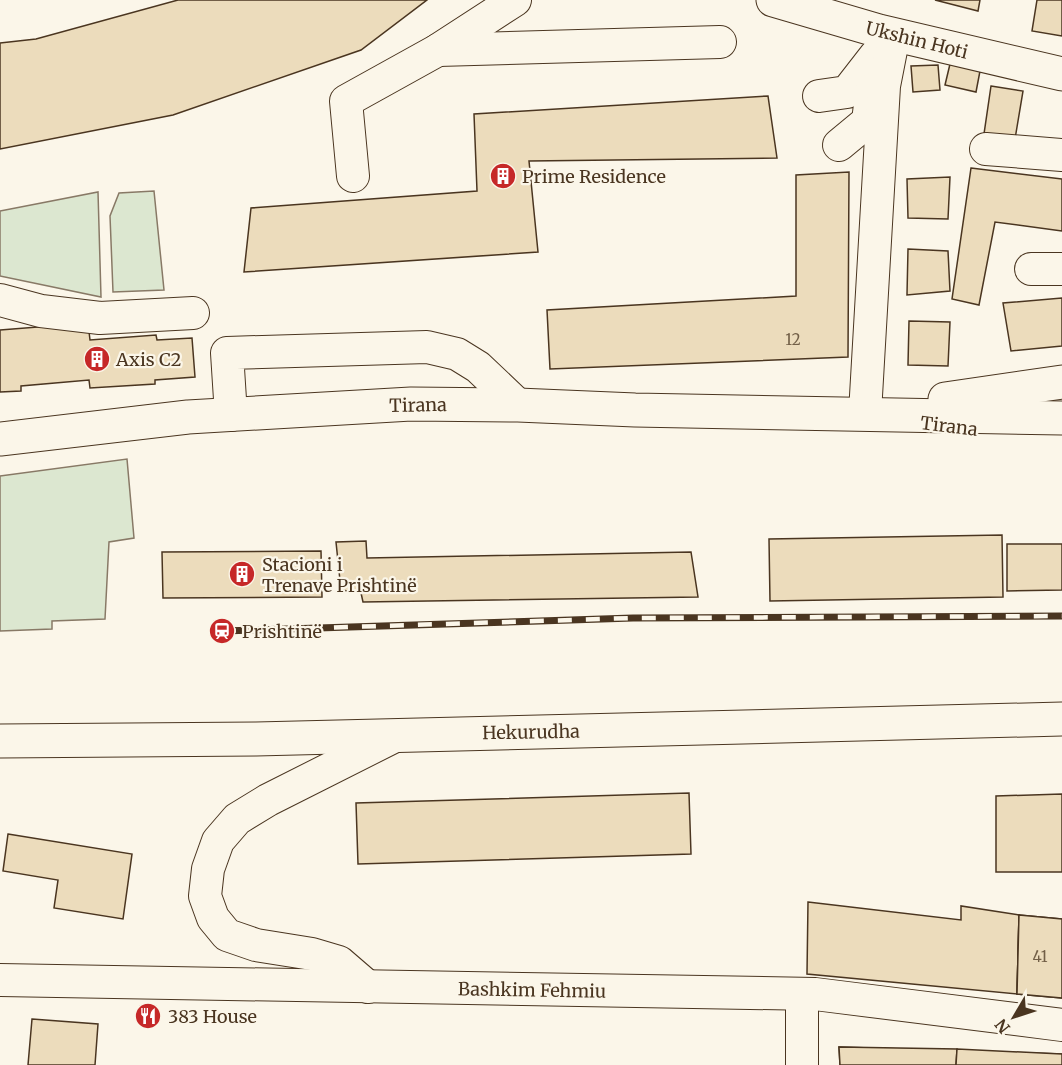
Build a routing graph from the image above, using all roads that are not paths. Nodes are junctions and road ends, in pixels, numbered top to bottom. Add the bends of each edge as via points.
1 (515, 0) edge
2 (773, 0) edge
3 (720, 42) dead end
4 (883, 42) junction
5 (438, 50) junction
6 (1062, 74) edge
7 (819, 96) dead end
8 (839, 145) dead end
9 (986, 149) dead end
10 (1062, 155) edge
11 (353, 176) dead end
12 (1030, 269) dead end
13 (1062, 269) edge
14 (0, 300) edge
15 (193, 313) dead end
16 (1062, 382) edge
17 (518, 405) junction
18 (856, 412) junction
19 (231, 415) junction
20 (1062, 418) edge
21 (1062, 439) edge
22 (0, 440) edge
23 (1062, 718) edge
24 (395, 736) junction
25 (0, 741) edge
26 (0, 980) edge
27 (368, 987) junction
28 (801, 994) junction
29 (1062, 1025) edge
30 (801, 1065) edge

1 - 5 street
2 - 4 main road, Ukshin Hoti
3 - 5 street
4 - 6 main road, Ukshin Hoti
4 - 7 street via 847,92
4 - 8 street via 868,121
4 - 18 street via 884,86
5 - 11 street via 346,101
9 - 10 street
12 - 13 street
14 - 15 street via 41,311 100,318
16 - 18 main road
17 - 18 main road, Tirana
17 - 19 main road, Tirana via 411,404
17 - 19 street via 478,367 458,354 427,347 227,353
18 - 20 main road, Tirana
18 - 21 main road, Tirana
19 - 22 main road, Tirana
23 - 24 main road, Hekurudha
24 - 25 main road, Hekurudha
24 - 27 street via 237,819 218,841 207,869 205,896 213,918 227,935 339,962
26 - 27 street, Bashkim Fehmiu
27 - 28 street, Bashkim Fehmiu
28 - 29 street, Bashkim Fehmiu
28 - 30 street

